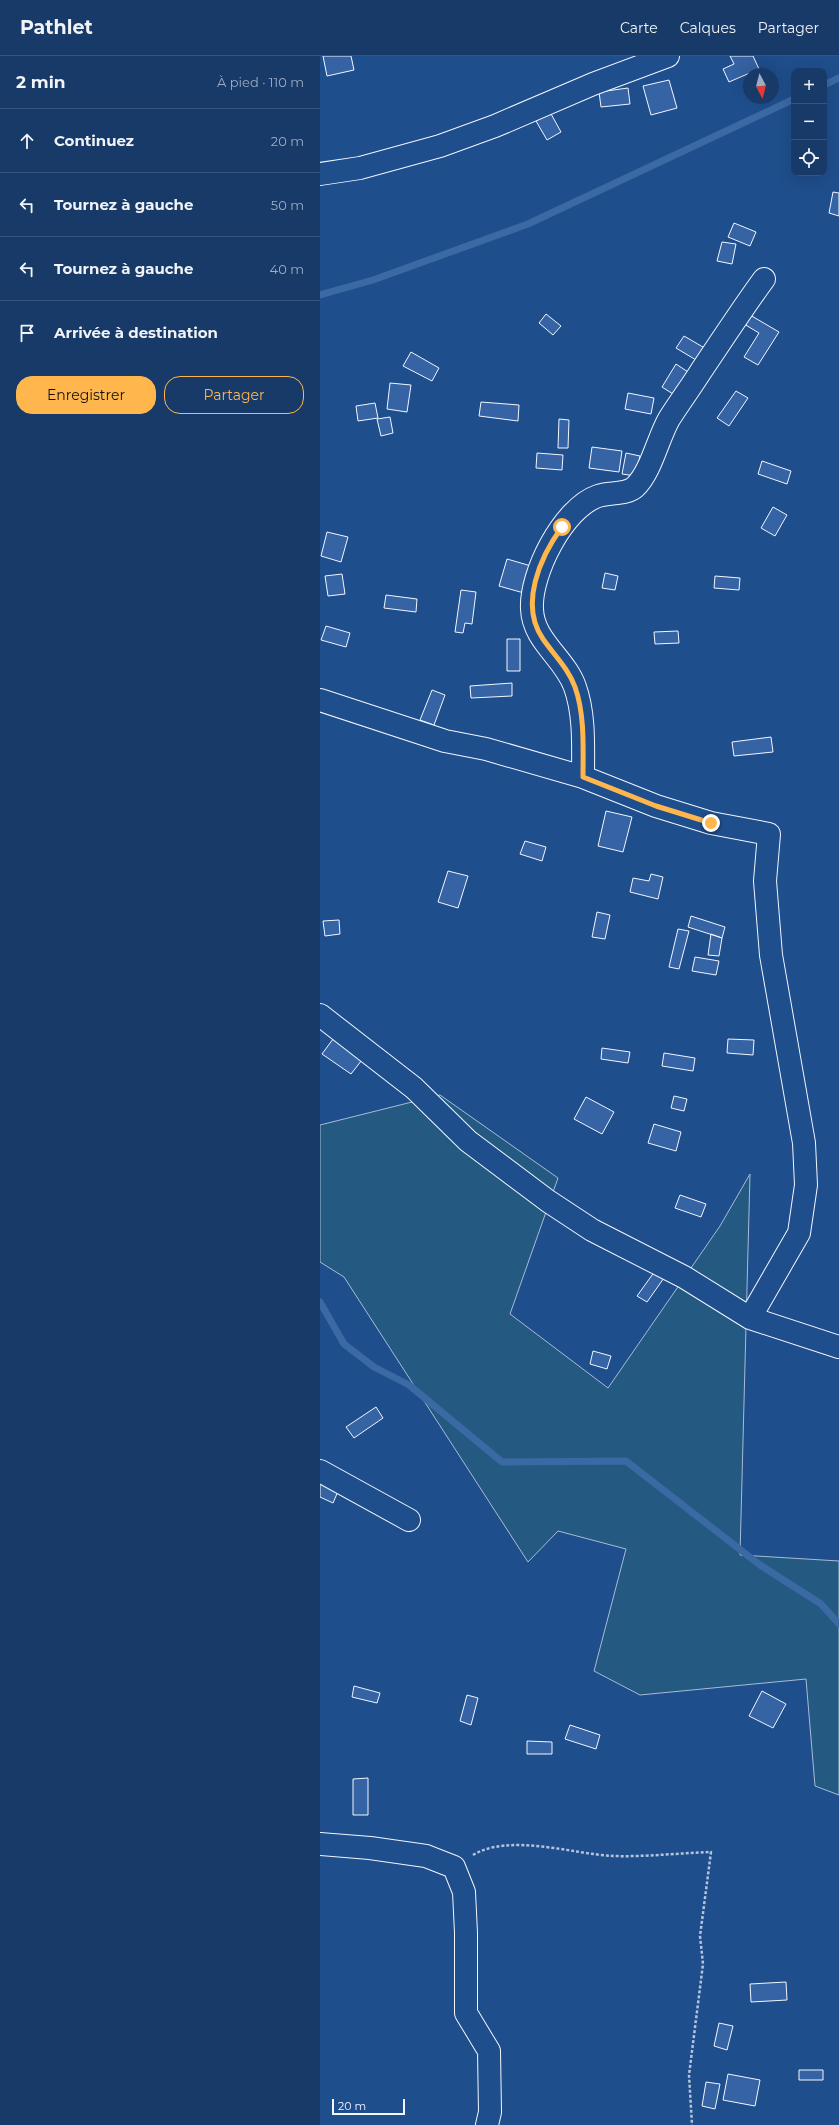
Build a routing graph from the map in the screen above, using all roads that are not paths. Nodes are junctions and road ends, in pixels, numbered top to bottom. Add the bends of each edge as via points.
1 (668, 56) edge
2 (320, 174) edge
3 (764, 279) dead end
4 (320, 700) edge
5 (583, 777) junction
6 (320, 1015) edge
7 (750, 1318) junction
8 (839, 1347) edge
9 (320, 1471) edge
10 (409, 1520) dead end
11 (320, 1844) edge
12 (487, 2125) edge

1 - 2 street via 440,146 360,168
3 - 5 street via 669,419 644,474 635,487 624,492 597,496 580,507 551,542 542,562 532,608 535,626 562,662 575,687 582,720
4 - 5 street via 444,741 486,749
5 - 7 street via 663,808 711,823 769,834 766,881 771,955 804,1142 806,1185 799,1233
6 - 7 street via 414,1088 468,1141 548,1201 592,1230 684,1277
7 - 8 street
9 - 10 street
11 - 12 street via 426,1856 454,1867 464,1892 466,2013 489,2050 490,2112

